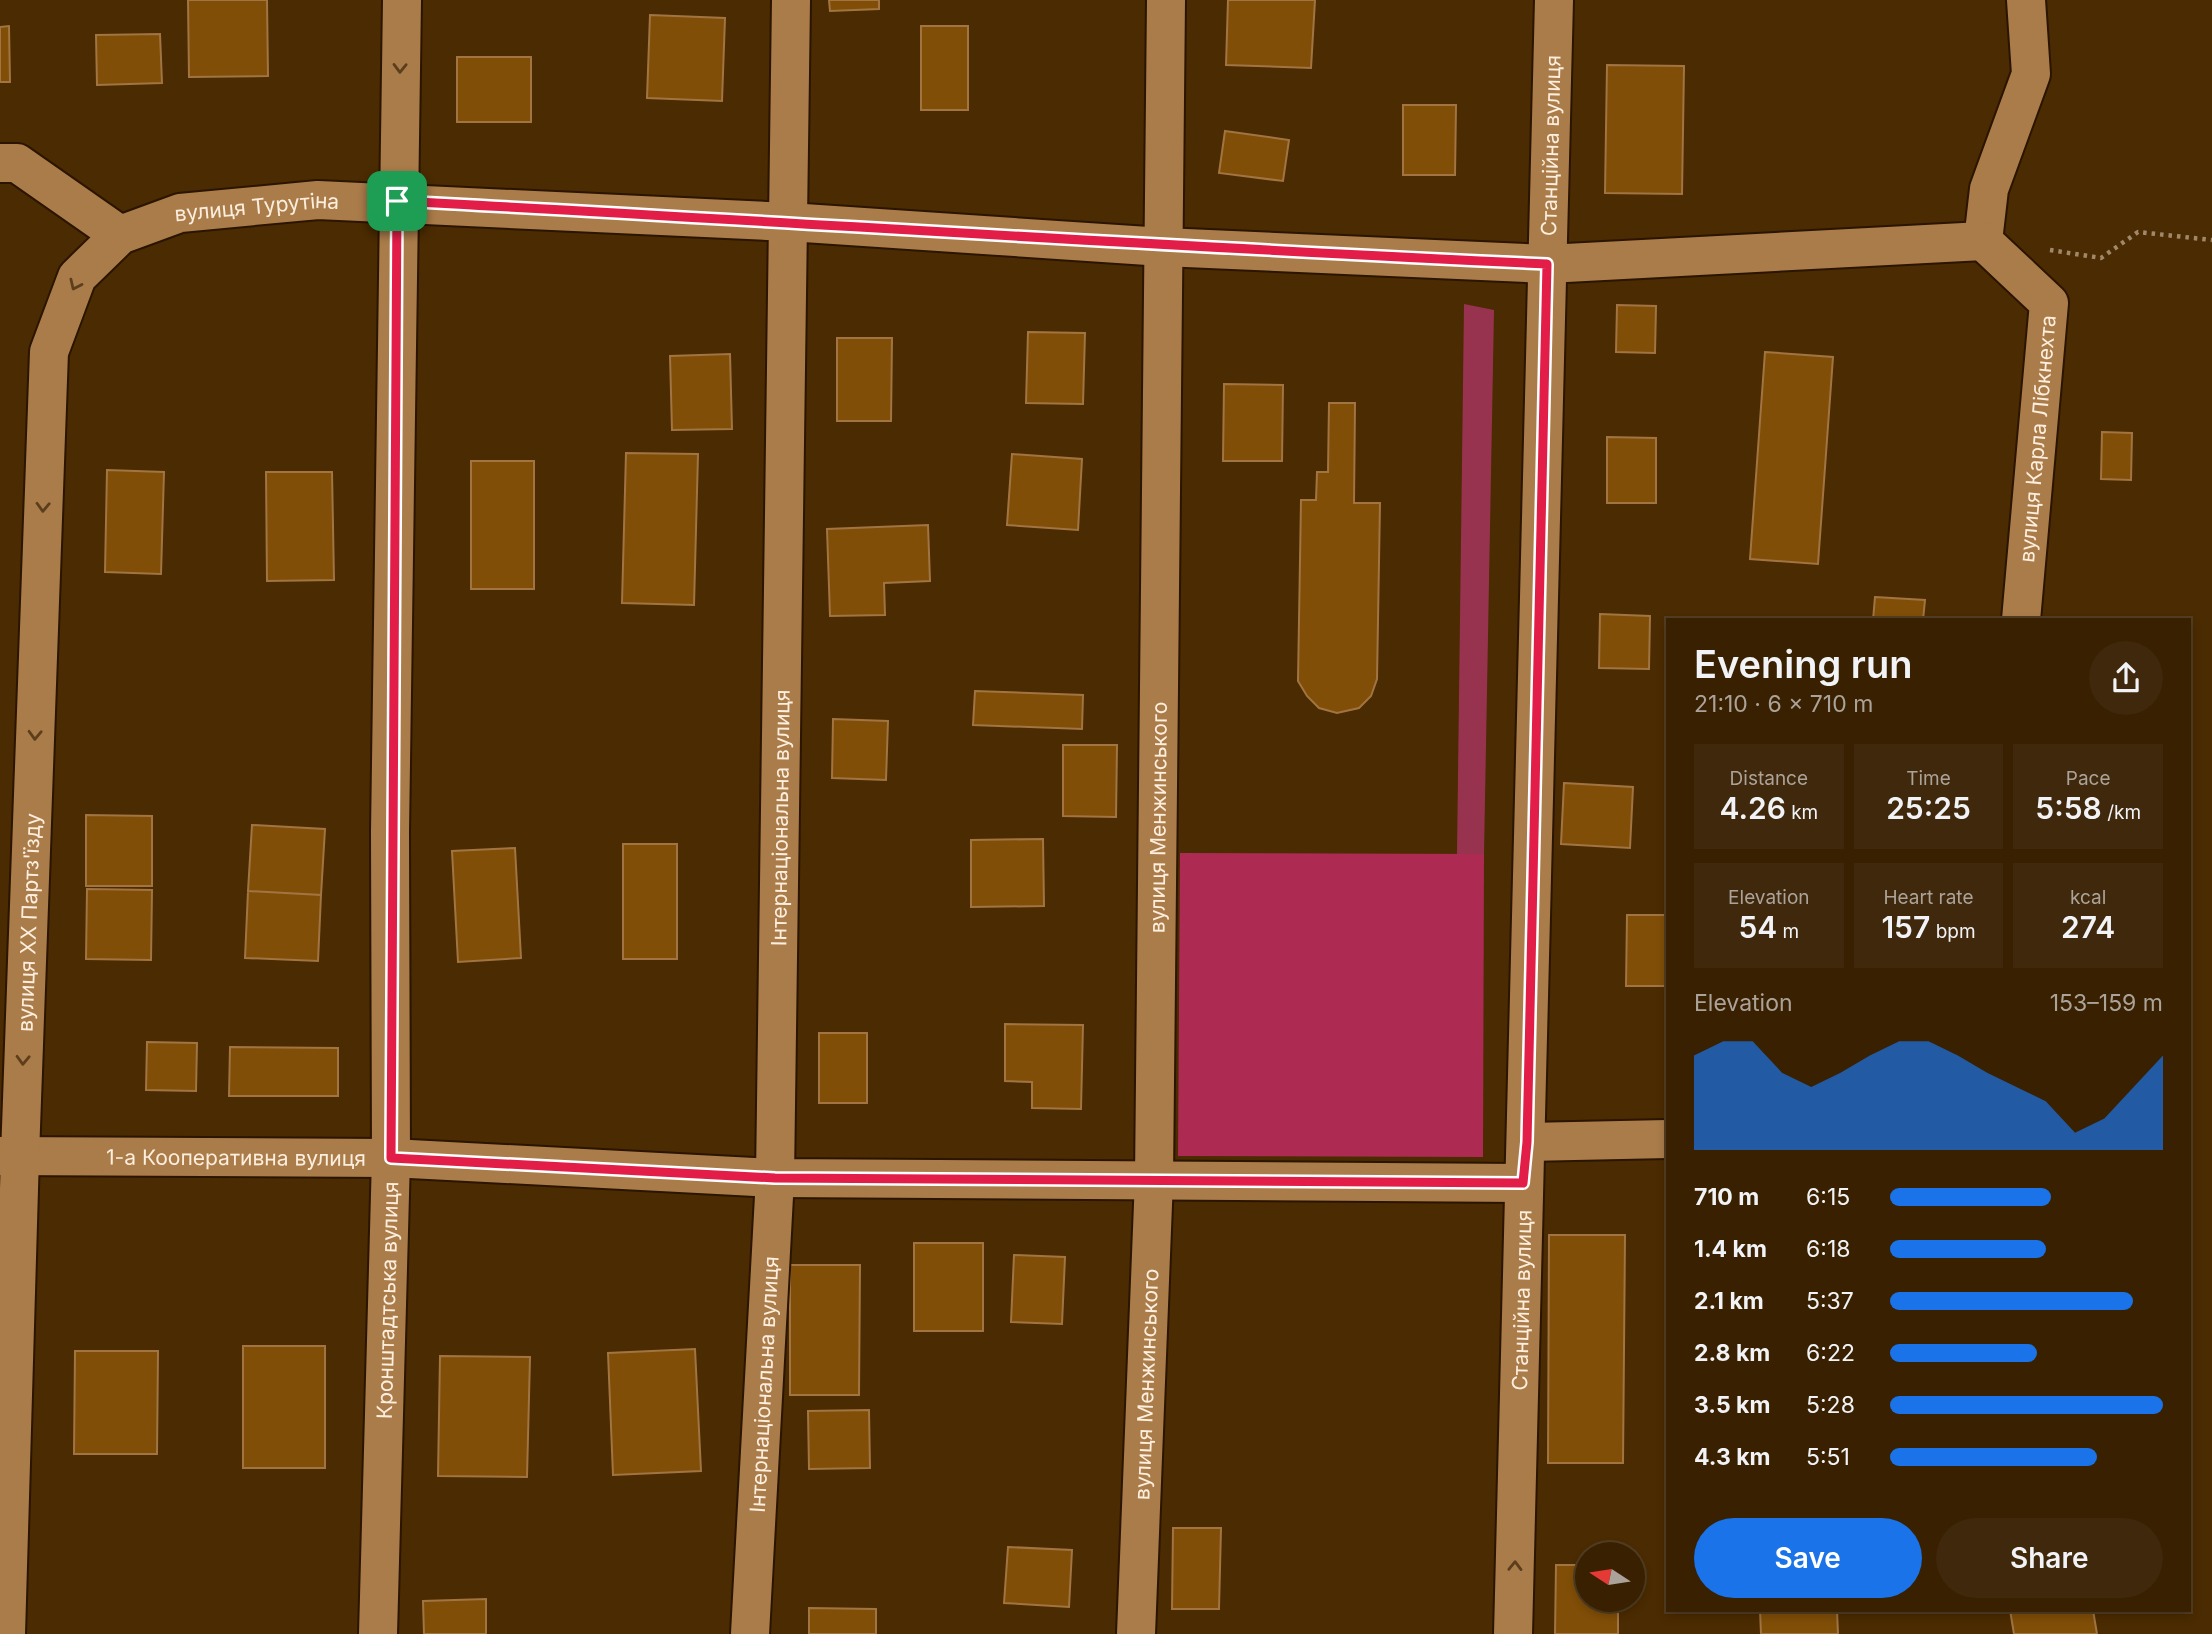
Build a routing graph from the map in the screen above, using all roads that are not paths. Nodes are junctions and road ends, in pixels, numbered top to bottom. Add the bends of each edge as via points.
1 (402, 0) edge
2 (791, 0) edge
3 (1166, 0) edge
4 (1554, 0) edge
5 (2026, 0) edge
6 (0, 163) edge
7 (397, 201) junction
8 (789, 222) junction
9 (120, 235) junction
10 (1983, 241) junction
11 (1163, 247) junction
12 (1547, 264) junction
13 (2021, 618) edge
14 (1666, 1139) edge
15 (1527, 1142) junction
16 (10, 1155) edge
17 (391, 1158) junction
18 (775, 1178) junction
19 (1154, 1179) junction
20 (1523, 1183) junction
21 (6, 1634) edge
22 (378, 1634) edge
23 (750, 1634) edge
24 (1136, 1634) edge
25 (1513, 1634) edge

1 -> 7 street, Кронштадтська вулиця
2 - 8 street, Інтернаціональна вулиця
3 - 11 street, вулиця Менжинського
4 - 12 street, Станційна вулиця
5 - 10 street via 2031,74 1989,189
6 - 9 street via 17,163
7 - 8 street, вулиця Турутіна
7 - 9 street, вулиця Турутіна via 318,200 180,213
7 - 17 street, Кронштадтська вулиця
8 - 11 street, вулиця Турутіна
8 - 18 street, Інтернаціональна вулиця
9 -> 16 street, вулиця XX Партз'їзду via 77,277 49,352
10 - 12 street, вулиця Турутіна
10 - 13 street, вулиця Карла Лібкнехта via 2049,303
11 - 12 street, вулиця Турутіна
11 - 19 street, вулиця Менжинського
12 - 15 street, Станційна вулиця
14 - 15 street
15 - 20 street, Станційна вулиця
16 - 17 street, 1-а Кооперативна вулиця
16 - 21 street, вулиця XX Партз'їзду
17 - 18 street, 1-а Кооперативна вулиця
17 - 22 street, Кронштадтська вулиця
18 - 19 street, 1-а Кооперативна вулиця
18 - 23 street, Інтернаціональна вулиця
19 - 20 street, 1-а Кооперативна вулиця
19 - 24 street, вулиця Менжинського
25 -> 20 street, Станційна вулиця

